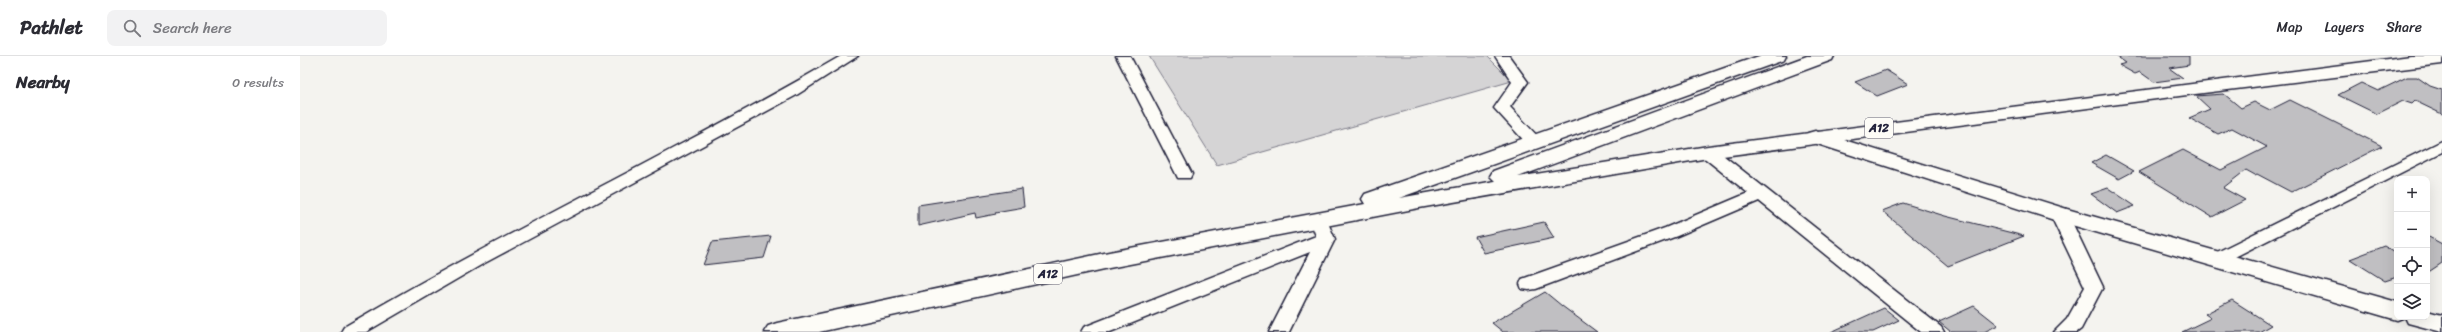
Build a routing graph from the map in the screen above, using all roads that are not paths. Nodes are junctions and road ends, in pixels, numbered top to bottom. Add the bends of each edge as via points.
1 (851, 56) edge
2 (1123, 56) edge
3 (1502, 56) edge
4 (1777, 56) edge
5 (1825, 56) edge
6 (2442, 58) edge
7 (2407, 59) edge
8 (1815, 137) junction
9 (1535, 143) junction
10 (2442, 146) edge
11 (1708, 152) junction
12 (1551, 159) junction
13 (1184, 174) dead end
14 (1571, 174) junction
15 (1762, 193) junction
16 (1419, 201) junction
17 (2059, 214) junction
18 (1323, 230) junction
19 (2215, 260) junction
20 (1529, 284) dead end
21 (2394, 310) edge
22 (2428, 320) edge
23 (2442, 324) edge
24 (2074, 329) edge
25 (351, 332) edge
26 (777, 332) edge
27 (1091, 332) edge
28 (1279, 332) edge
29 (1934, 332) edge

1 - 25 street via 671,158 402,300
2 - 13 street
3 - 9 street via 1520,82 1502,108
4 - 9 main road
5 - 12 main road
6 - 7 main road, A12
7 - 8 main road, A12
8 - 11 main road, A12
8 - 17 main road
9 - 12 main road
9 - 18 main road via 1405,188
10 - 19 street
11 - 14 main road, A12
11 - 15 street
12 - 14 main road via 1562,171
12 - 16 main road
14 - 16 main road, A12
15 - 20 street via 1671,232
15 - 29 street
16 - 18 main road, A12
17 - 19 main road
17 - 24 street via 2094,287
18 - 26 main road, A12 via 1109,260
18 - 27 street
18 - 28 street
19 - 21 main road
22 - 23 main road

